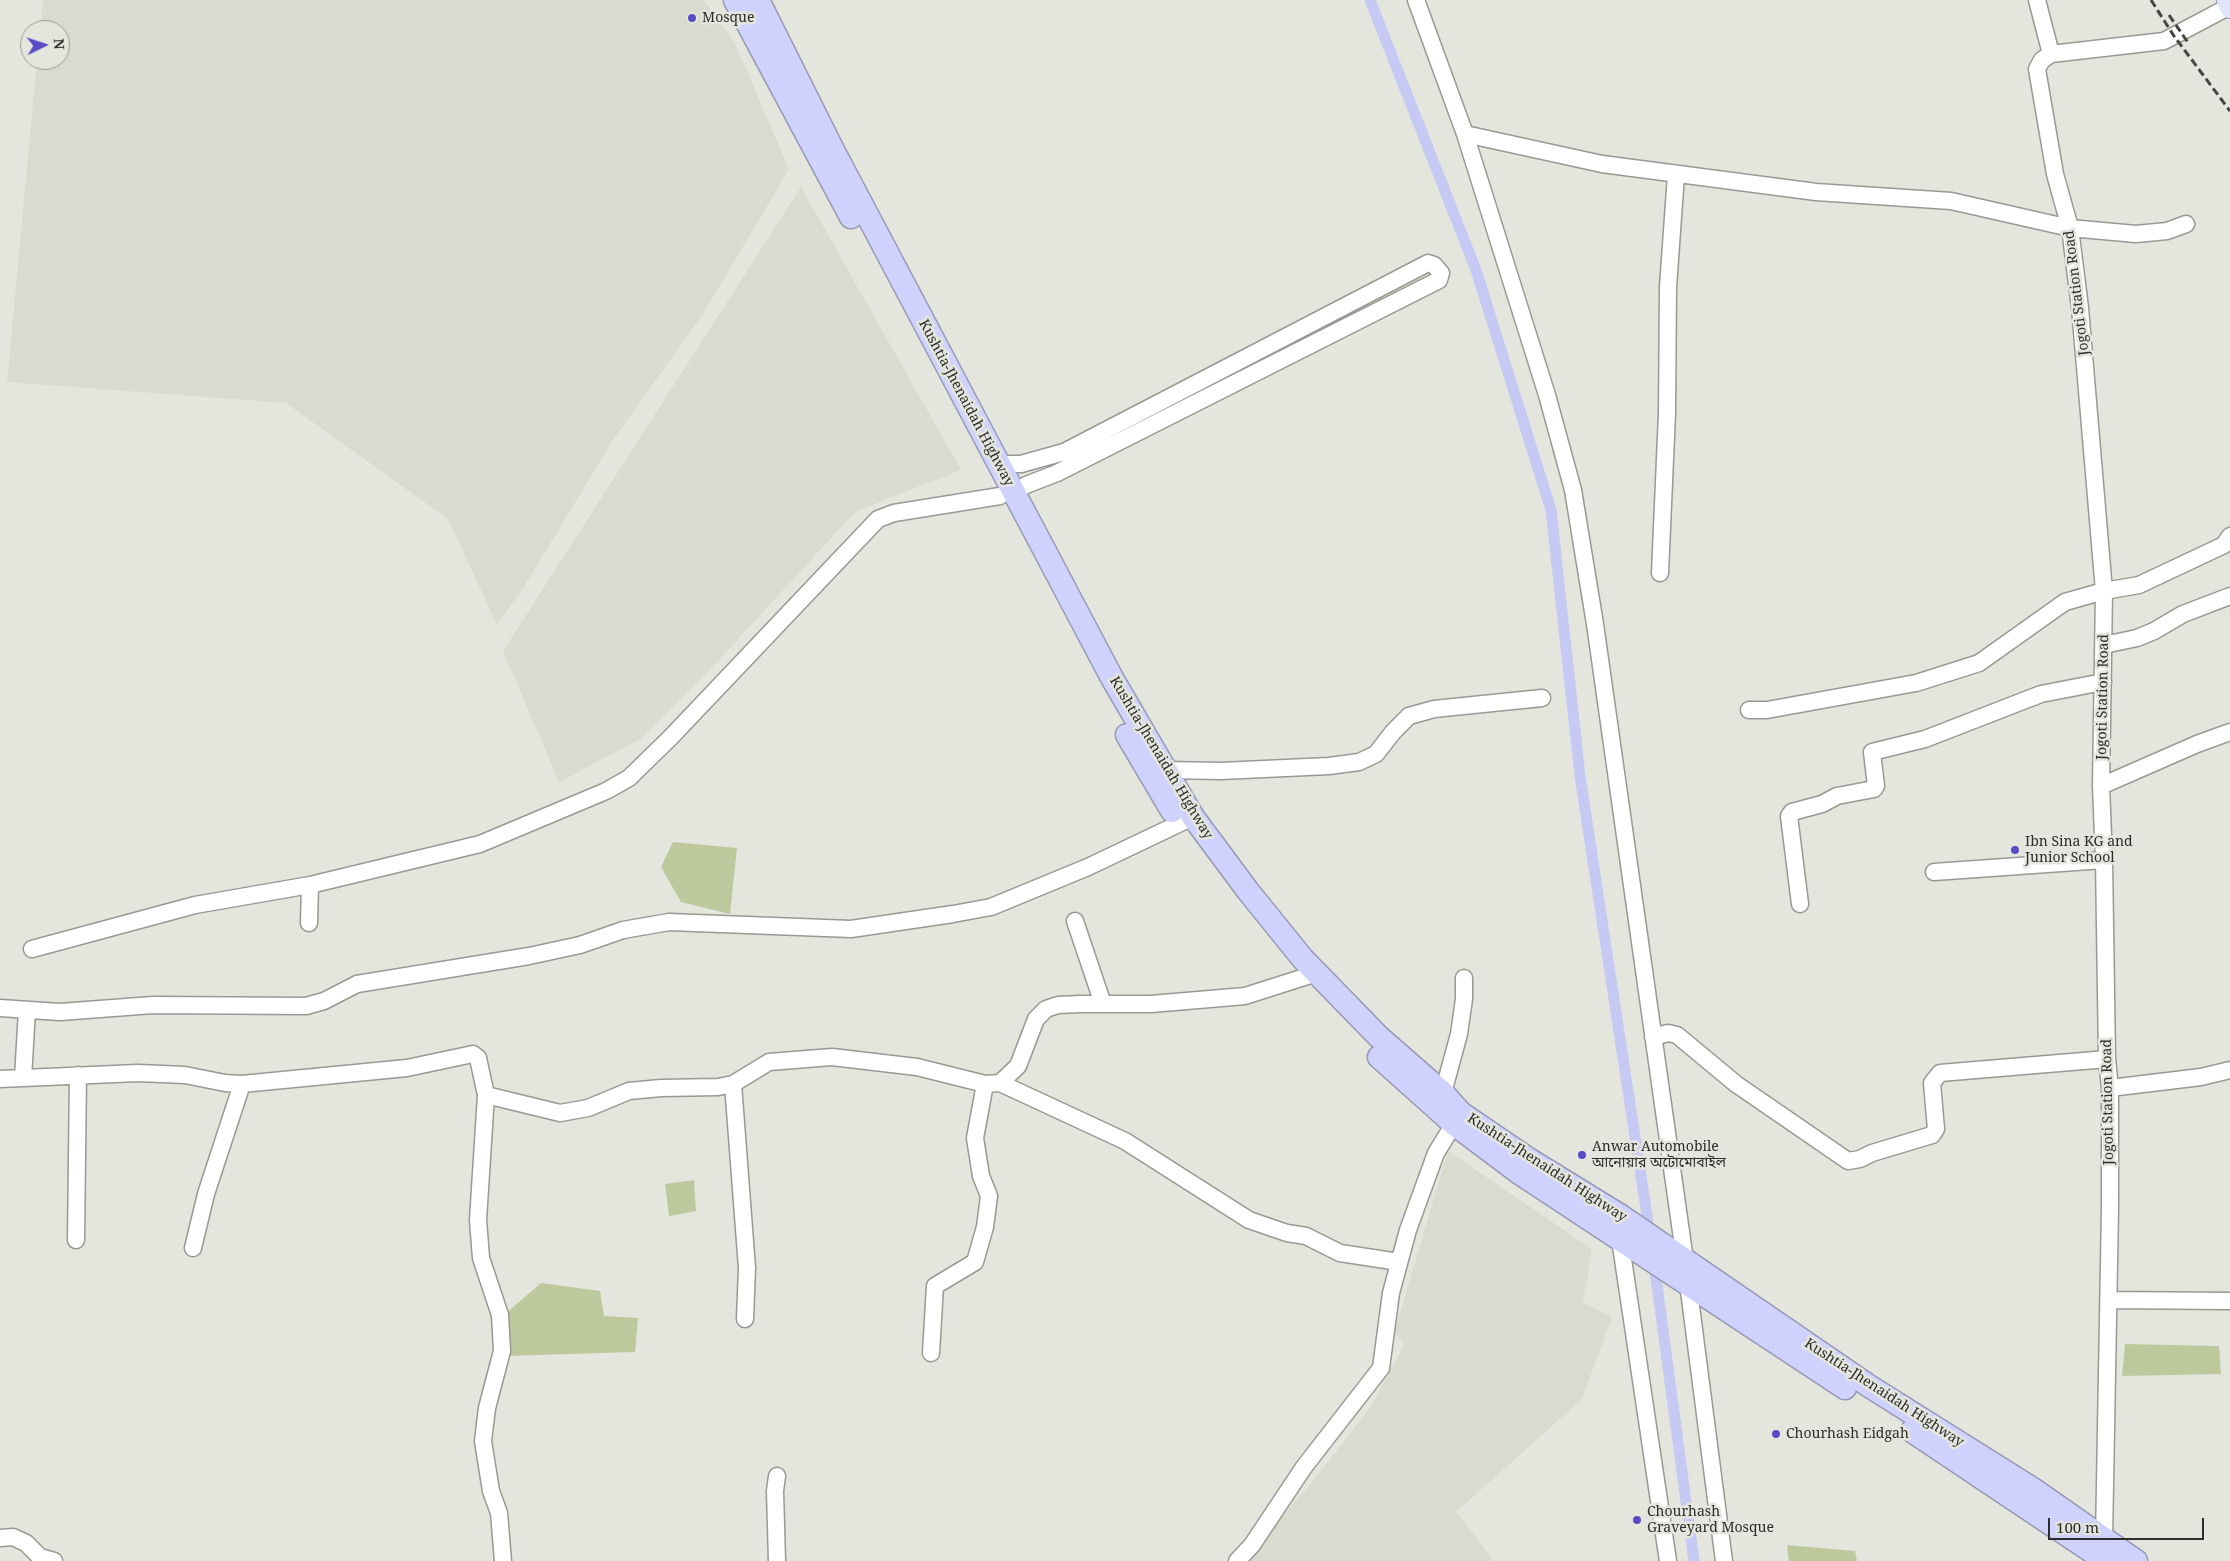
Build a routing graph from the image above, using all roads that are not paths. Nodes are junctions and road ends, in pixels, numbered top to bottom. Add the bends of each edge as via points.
1 (735, 0) edge
2 (758, 0) edge
3 (1416, 0) edge
4 (2037, 0) edge
5 (2229, 5) edge
6 (2051, 54) junction
7 (1465, 134) junction
8 (1676, 175) junction
9 (2186, 224) dead end
10 (2070, 228) junction
11 (1001, 482) junction
12 (2230, 536) edge
13 (1660, 573) dead end
14 (2104, 591) junction
15 (2230, 596) edge
16 (2104, 645) junction
17 (2103, 682) junction
18 (1542, 698) dead end
19 (1749, 710) dead end
20 (2230, 732) edge
21 (1165, 770) junction
22 (2101, 786) junction
23 (1187, 820) junction
24 (2104, 860) junction
25 (1934, 872) dead end
26 (310, 885) junction
27 (1800, 904) dead end
28 (1075, 921) dead end
29 (309, 923) dead end
30 (32, 949) dead end
31 (1309, 976) junction
32 (1464, 978) dead end
33 (1102, 1004) junction
34 (0, 1008) edge
35 (27, 1010) junction
36 (1653, 1036) junction
37 (2107, 1059) junction
38 (2230, 1070) edge
39 (78, 1075) junction
40 (23, 1078) junction
41 (0, 1080) edge
42 (242, 1084) junction
43 (733, 1084) junction
44 (992, 1084) junction
45 (2110, 1088) junction
46 (1443, 1092) junction
47 (486, 1095) junction
48 (1457, 1118) junction
49 (76, 1240) dead end
50 (1622, 1240) junction
51 (192, 1248) dead end
52 (1399, 1262) junction
53 (1683, 1273) junction
54 (2109, 1300) junction
55 (2230, 1301) edge
56 (744, 1320) dead end
57 (931, 1353) dead end
58 (777, 1476) dead end
59 (0, 1538) edge
60 (2101, 1554) edge
61 (54, 1561) edge
62 (503, 1561) edge
63 (778, 1561) edge
64 (1237, 1561) edge
65 (1668, 1561) edge
66 (1724, 1561) edge
67 (2136, 1561) edge

1 - 11 highway, Kushtia-Jhenaidah Highway
2 - 11 highway, Kushtia-Jhenaidah Highway
3 - 7 street
4 - 6 street
5 - 6 street via 2164,41
6 - 10 street, Jogoti Station Road via 2037,69 2055,174
7 - 8 street via 1602,164
7 - 36 street via 1547,395 1573,490
8 - 10 street via 1816,192 1951,201
8 - 13 street via 1668,287 1667,413
9 - 10 street via 2167,231 2136,234
10 - 14 street, Jogoti Station Road via 2082,328
11 - 11 street via 1021,464 1064,452 1428,263 1441,274 1440,280 1056,473 1026,485
11 - 21 highway, Kushtia-Jhenaidah Highway
11 - 23 highway, Kushtia-Jhenaidah Highway via 1101,688
11 - 26 street via 878,519 629,778 606,791 480,844
12 - 14 street via 2224,545 2139,585
14 - 16 street, Jogoti Station Road
14 - 19 street via 2065,602 1979,664 1916,683 1767,710
15 - 16 street via 2183,614 2137,638
16 - 17 street, Jogoti Station Road
17 - 22 street, Jogoti Station Road
17 - 27 street via 2041,694 1925,739 1872,752 1874,788 1837,796 1822,804 1792,812 1789,816
18 - 21 street via 1434,709 1410,716 1392,732 1376,754 1359,762 1257,770
20 - 22 street
21 - 23 highway, Kushtia-Jhenaidah Highway
22 - 24 street, Jogoti Station Road
23 - 31 highway, Kushtia-Jhenaidah Highway via 1228,877
23 - 35 street via 1088,867 991,907 953,914 851,929 669,922 623,930 580,945 529,956 357,984 324,1001 306,1006 153,1005 60,1012
24 - 25 street
24 - 37 street, Jogoti Station Road
26 - 29 street
26 - 30 street via 196,905
28 - 33 street
31 - 33 street via 1245,996 1151,1004
31 - 46 highway, Kushtia-Jhenaidah Highway
31 - 48 highway, Kushtia-Jhenaidah Highway via 1368,1047
32 - 46 street via 1459,1034
33 - 44 street via 1058,1005 1046,1009 1036,1019 1018,1066
34 - 35 street
35 - 40 street
36 - 37 street via 1677,1035 1736,1084 1848,1161 1932,1135 1936,1129 1932,1083 1940,1073
36 - 53 street
37 - 45 street, Jogoti Station Road
38 - 45 street via 2201,1077
39 - 40 street
39 - 42 street via 185,1075
39 - 49 street
40 - 41 street
42 - 47 street via 407,1068 473,1054 478,1058
42 - 51 street
43 - 44 street via 769,1062 832,1057 917,1067
43 - 47 street via 629,1091 588,1108 560,1113
43 - 56 street via 747,1268
44 - 52 street via 1125,1141 1250,1220 1306,1236 1340,1253
44 - 57 street via 975,1138 988,1196 986,1226 975,1262 935,1286
45 - 54 street, Jogoti Station Road
46 - 48 highway, Kushtia-Jhenaidah Highway
47 - 62 street via 480,1184 480,1251 500,1314 502,1351 483,1441 491,1492 499,1513
48 - 50 highway, Kushtia-Jhenaidah Highway via 1518,1172
48 - 52 street via 1436,1153
48 - 53 highway, Kushtia-Jhenaidah Highway via 1621,1216
50 - 53 highway, Kushtia-Jhenaidah Highway
50 - 65 street
52 - 64 street via 1391,1293 1381,1368 1304,1467 1252,1545
53 - 60 highway, Kushtia-Jhenaidah Highway via 1856,1386 2033,1489
53 - 66 street
54 - 55 street
54 - 60 street, Jogoti Station Road
58 - 63 street
59 - 61 street via 13,1537 40,1557
60 - 67 highway, Kushtia-Jhenaidah Highway

